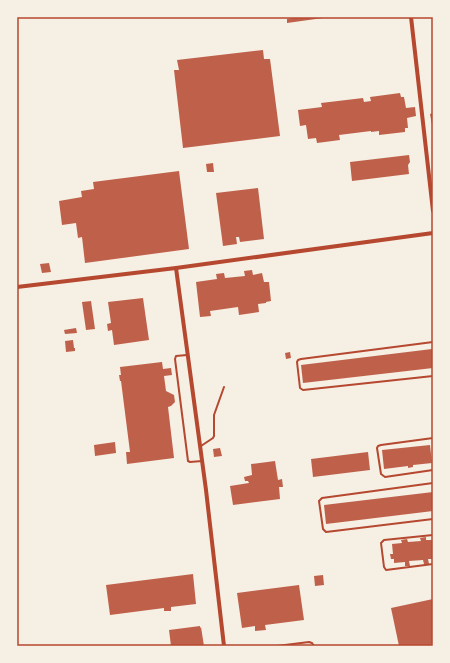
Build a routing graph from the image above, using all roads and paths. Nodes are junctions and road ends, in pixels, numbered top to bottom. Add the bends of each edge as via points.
1 (412, 17) edge
2 (433, 211) edge
3 (433, 233) edge
4 (176, 268) junction
5 (17, 287) edge
6 (433, 342) edge
7 (187, 355) junction
8 (433, 376) edge
9 (224, 387) dead end
10 (433, 438) edge
11 (200, 447) junction
12 (202, 461) junction
13 (433, 470) edge
14 (433, 483) edge
15 (433, 519) edge
16 (433, 535) edge
17 (433, 564) edge
18 (224, 646) edge
19 (277, 646) edge
20 (314, 646) edge

1 - 2 street
3 - 4 street
4 - 5 street
4 - 7 street
6 - 8 lane via 301,359 297,362 300,388 303,390
7 - 11 street
7 - 12 lane via 176,356 175,359 188,461
9 - 11 lane via 214,415 214,436
10 - 13 lane via 381,444 377,448 381,474 384,477
11 - 12 street
12 - 18 street
14 - 15 lane via 322,498 319,501 323,529 326,532
16 - 17 lane via 384,540 381,543 386,570
19 - 20 lane via 310,642

